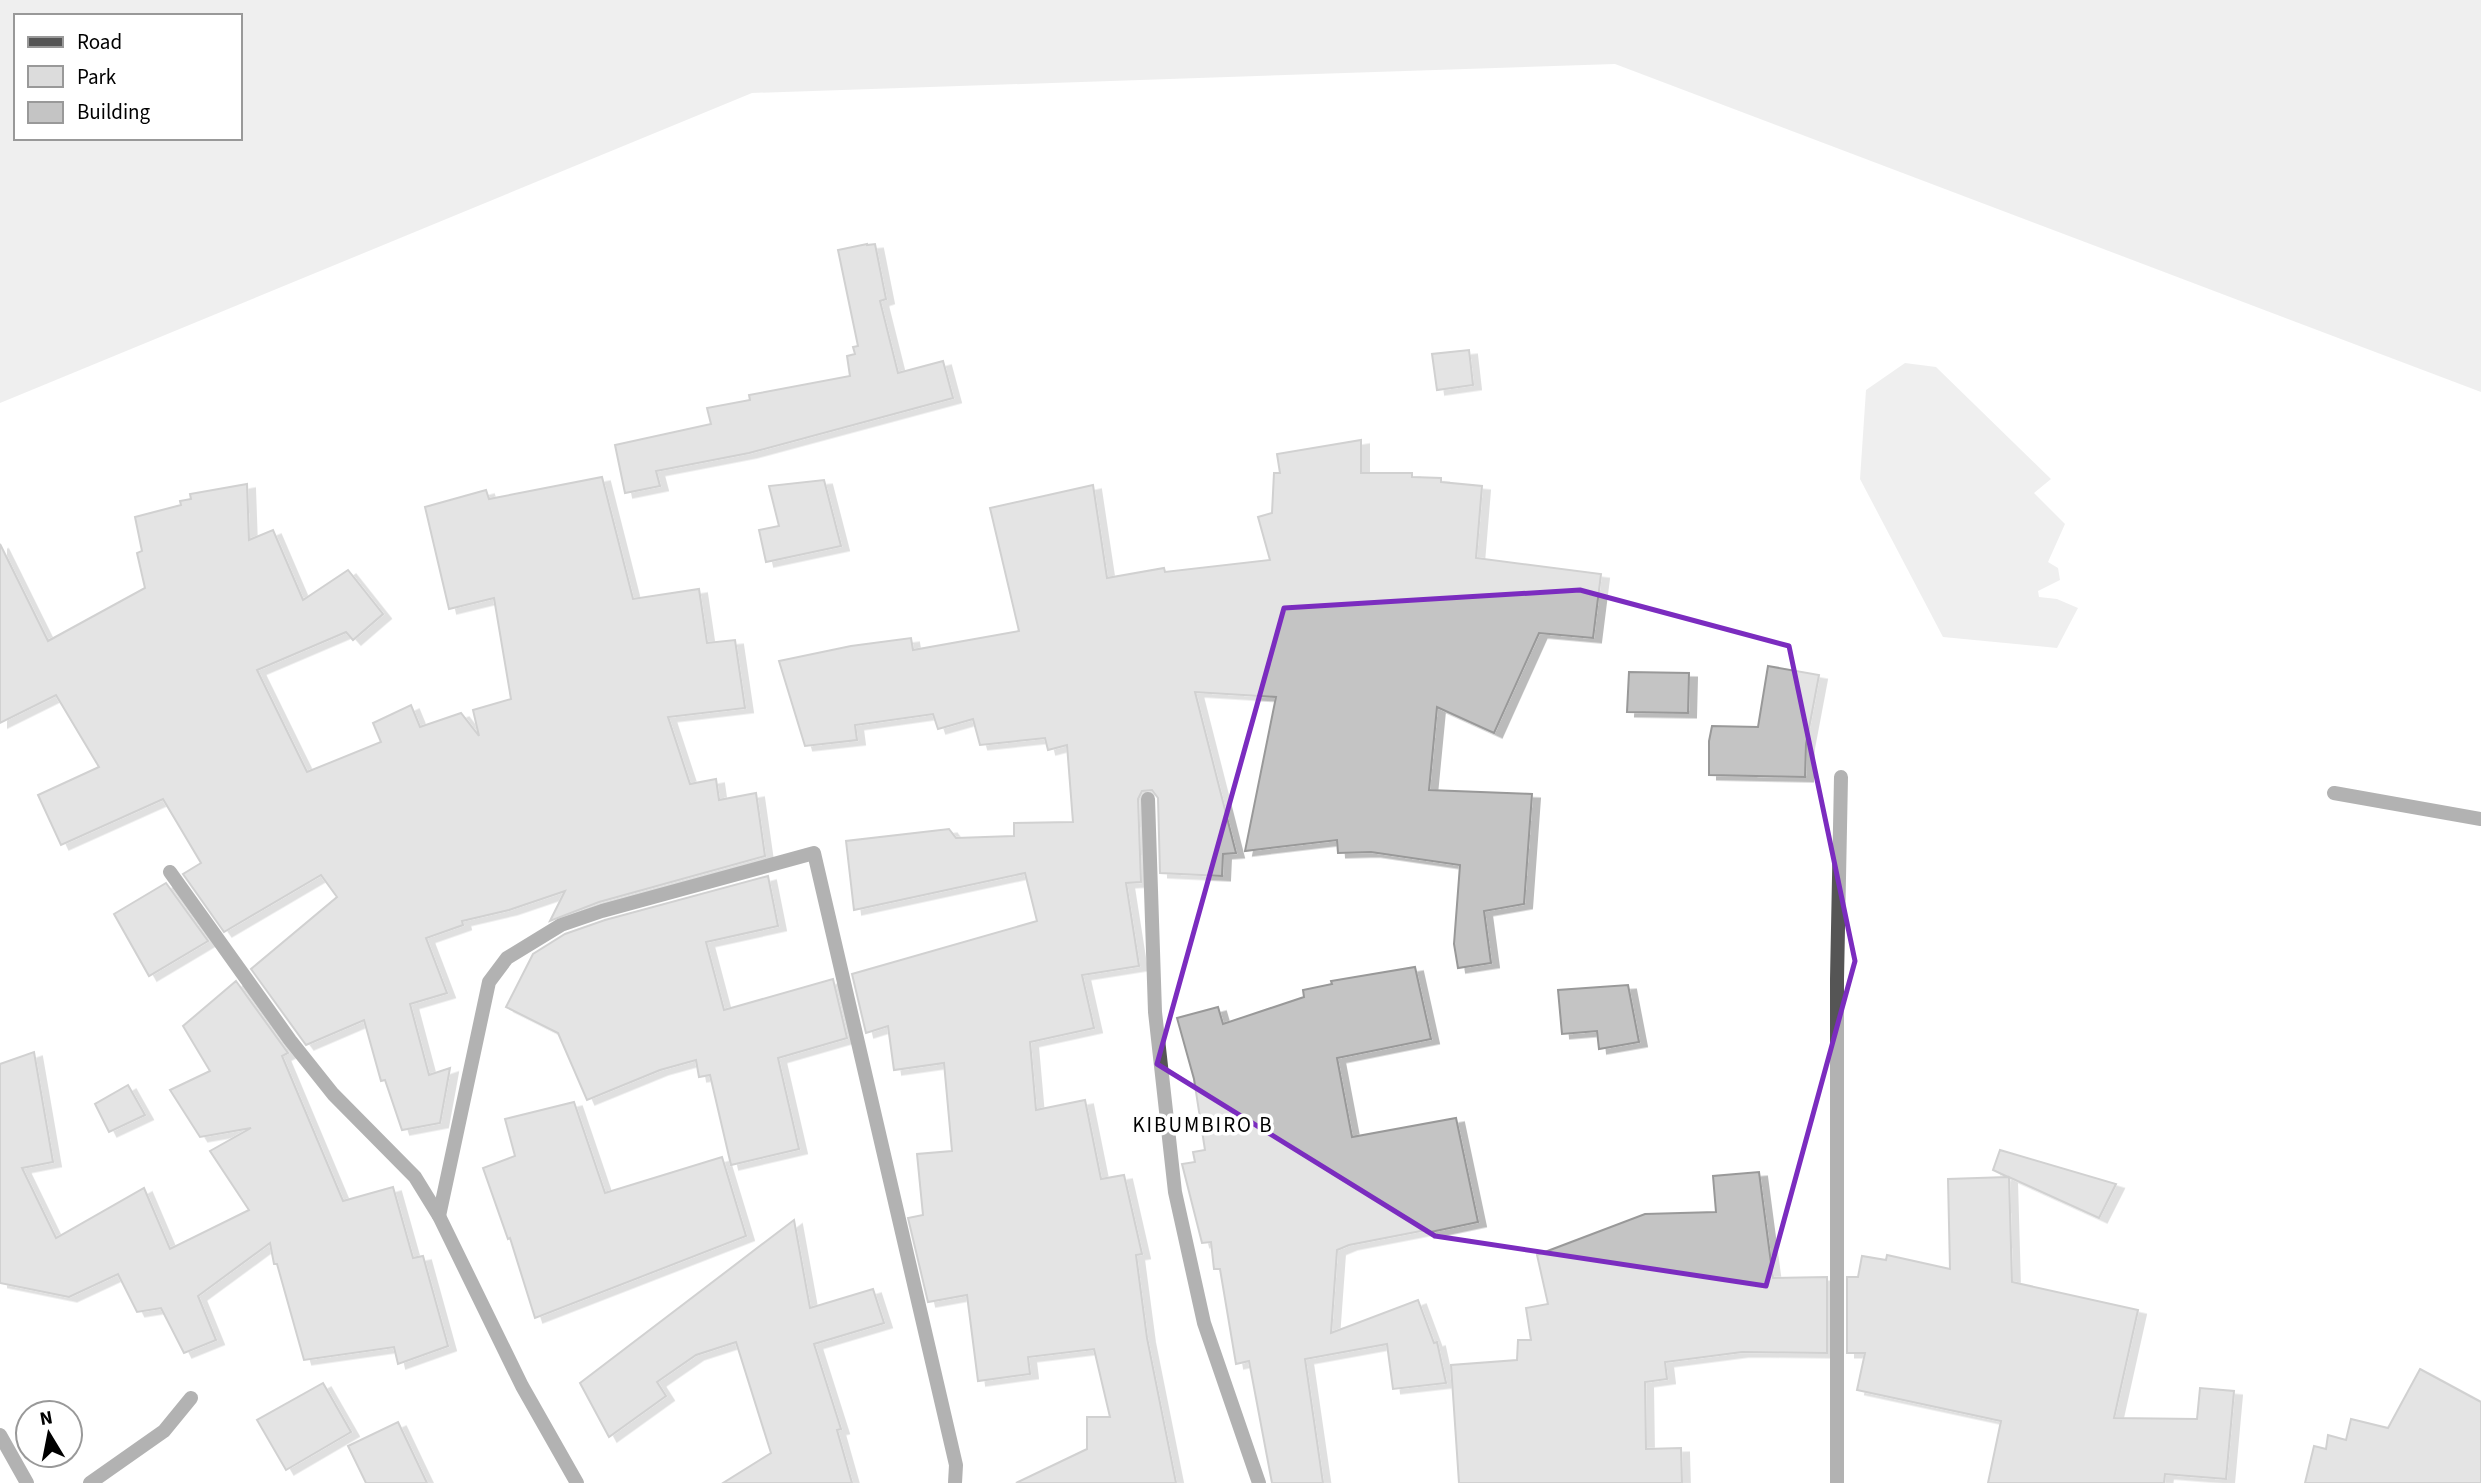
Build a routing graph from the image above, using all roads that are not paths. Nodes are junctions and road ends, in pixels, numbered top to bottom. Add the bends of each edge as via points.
1 (1841, 777) dead end
2 (2334, 793) dead end
3 (1148, 799) dead end
4 (2481, 819) edge
5 (170, 872) dead end
6 (439, 1216) junction
7 (191, 1398) dead end
8 (0, 1436) edge
9 (27, 1483) edge
10 (90, 1483) edge
11 (576, 1483) edge
12 (955, 1483) edge
13 (1259, 1483) edge
14 (1837, 1483) edge

1 - 14 street
2 - 4 street
3 - 13 street via 1156,1012 1175,1192 1204,1323
5 - 6 street via 290,1040 333,1094 415,1177
6 - 11 street via 522,1386
6 - 12 street via 489,982 507,958 571,922 814,853 956,1465
7 - 10 street via 163,1431
8 - 9 street

